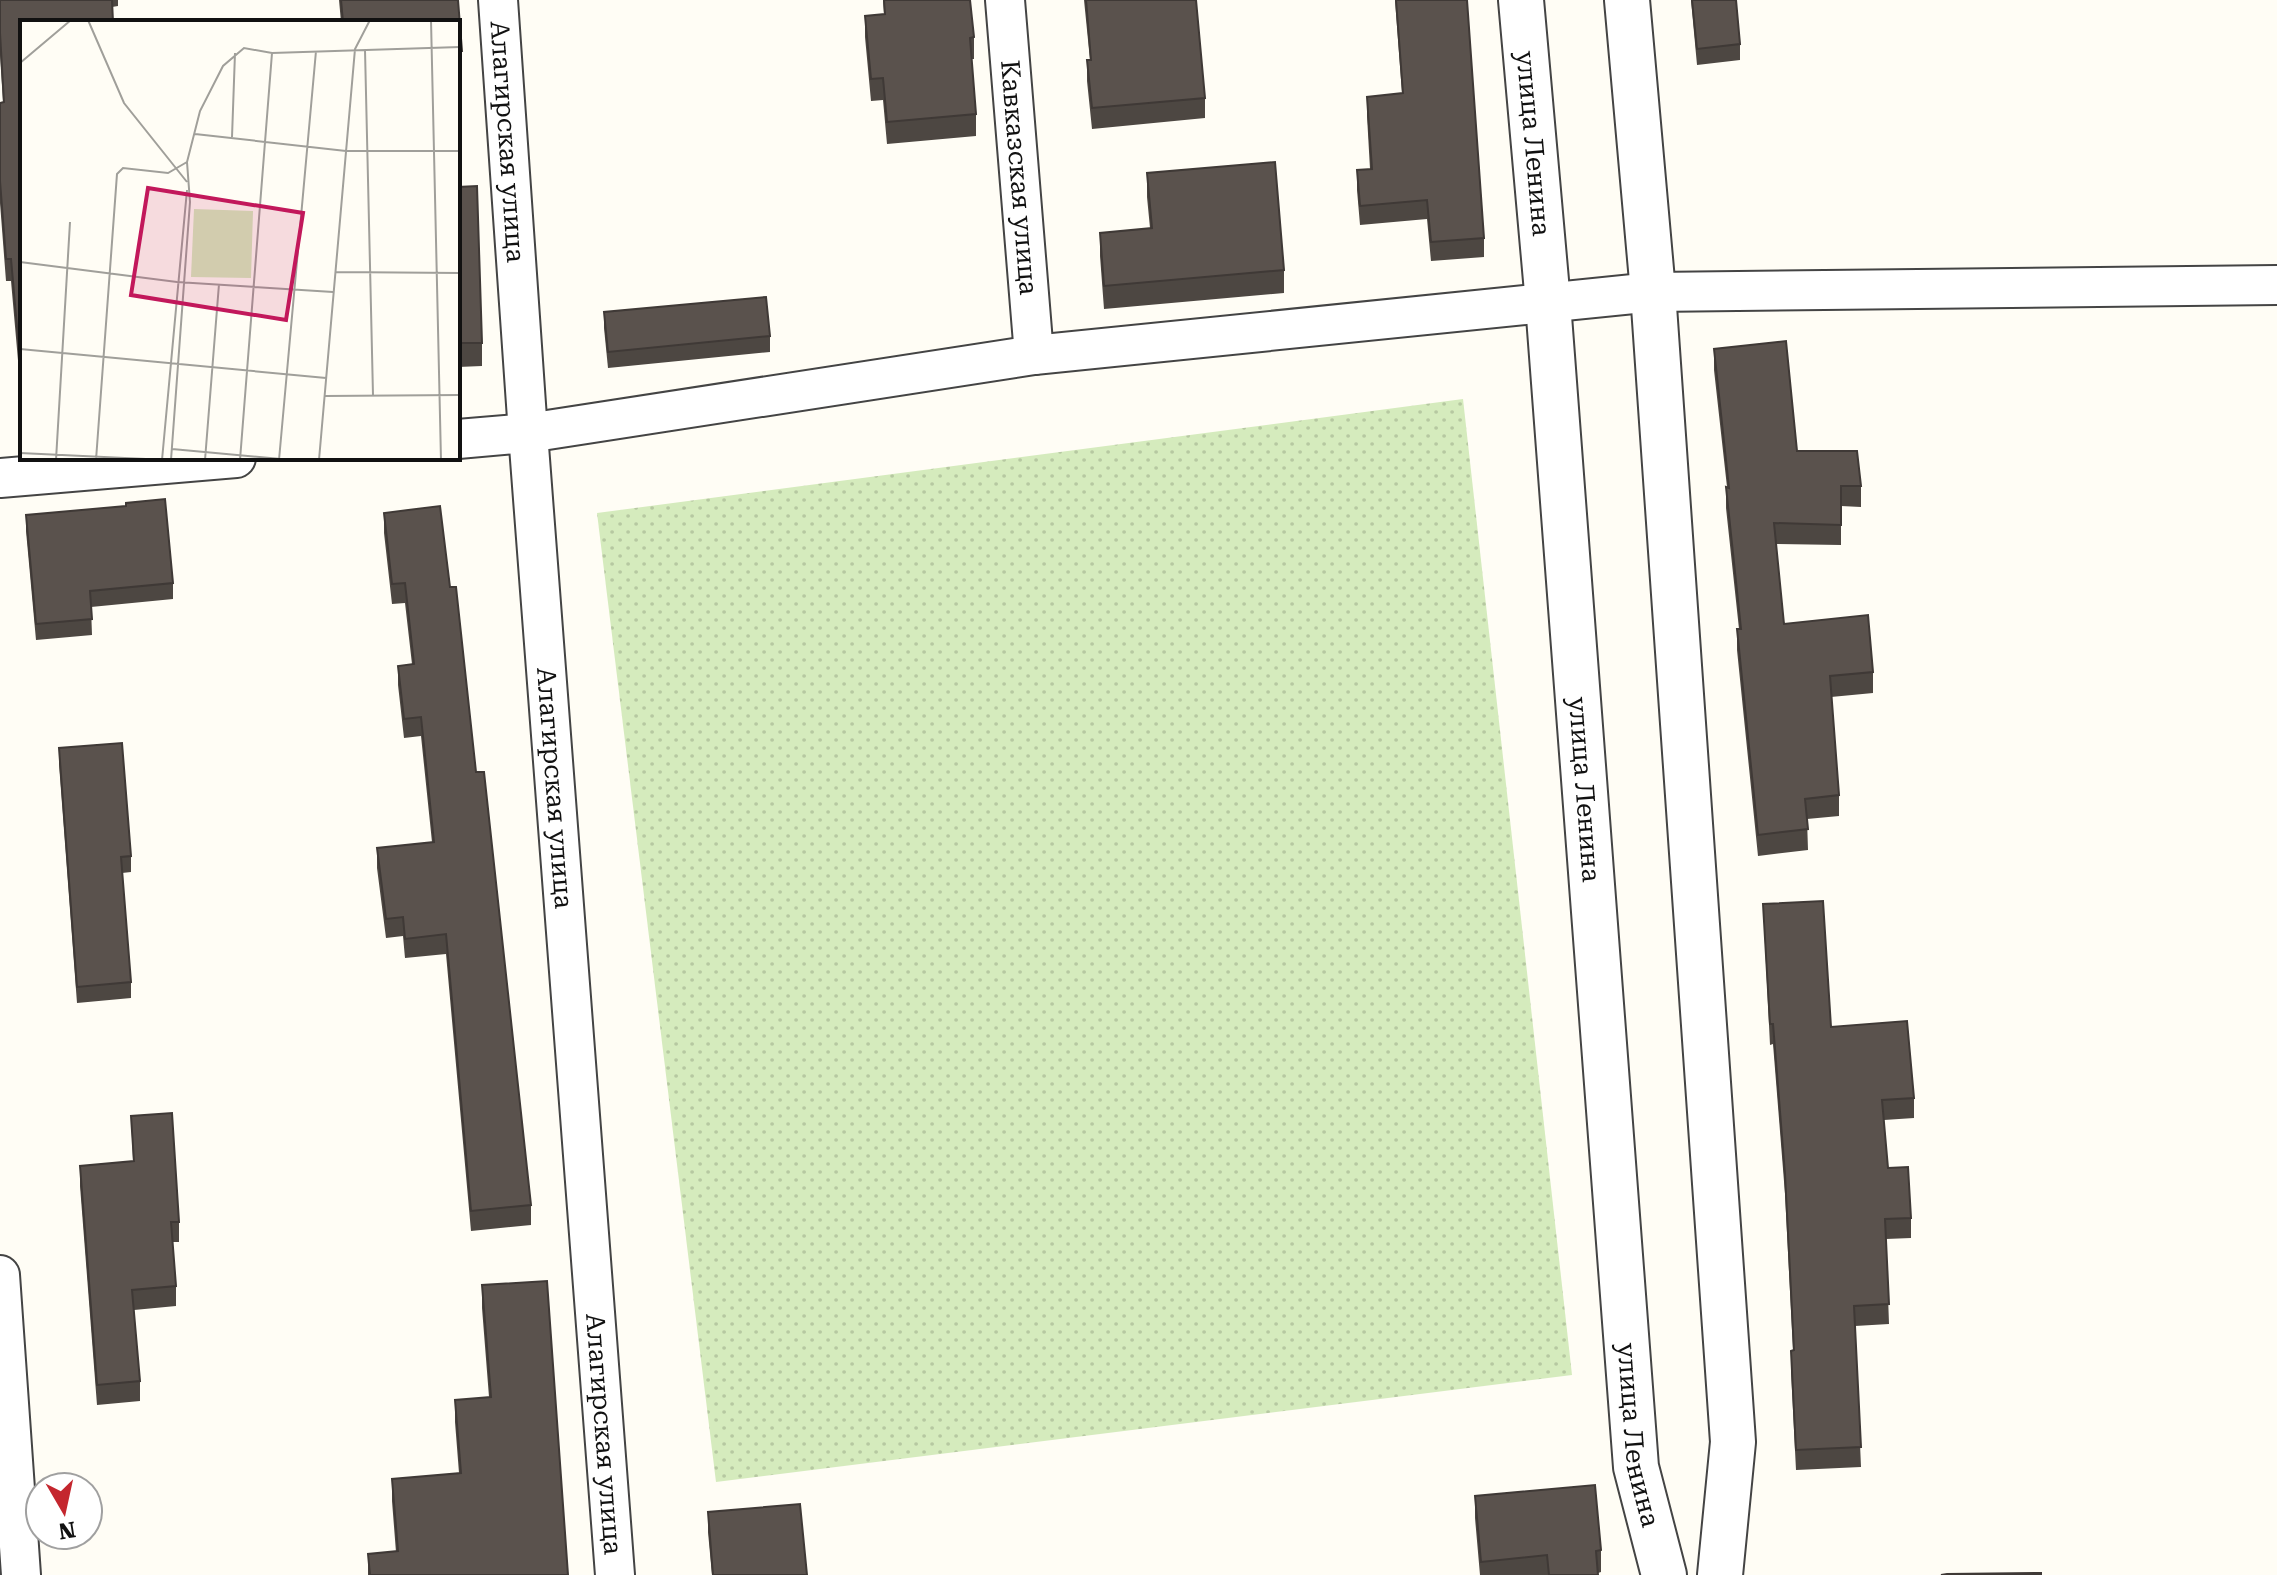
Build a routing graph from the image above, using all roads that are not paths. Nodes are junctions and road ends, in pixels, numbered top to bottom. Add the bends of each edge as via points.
1 (498, 0) edge
2 (1005, 0) edge
3 (1521, 0) edge
4 (1627, 0) edge
5 (2277, 285) edge
6 (1653, 292) junction
7 (1548, 303) junction
8 (1034, 355) junction
9 (528, 433) junction
10 (460, 439) edge
11 (212, 460) edge
12 (0, 478) edge
13 (0, 1275) edge
14 (21, 1575) edge
15 (615, 1575) edge
16 (1664, 1575) edge
17 (1720, 1575) edge

1 - 9 street, Алагирская улица
2 - 8 street, Кавказская улица
3 - 7 street, улица Ленина
4 - 6 street
5 - 6 street
6 - 7 street
6 - 17 street via 1733,1442
7 - 8 street
7 - 16 street, улица Ленина via 1636,1467
8 - 9 street
9 - 10 street
9 - 15 street, Алагирская улица
11 - 12 street
13 - 14 street

